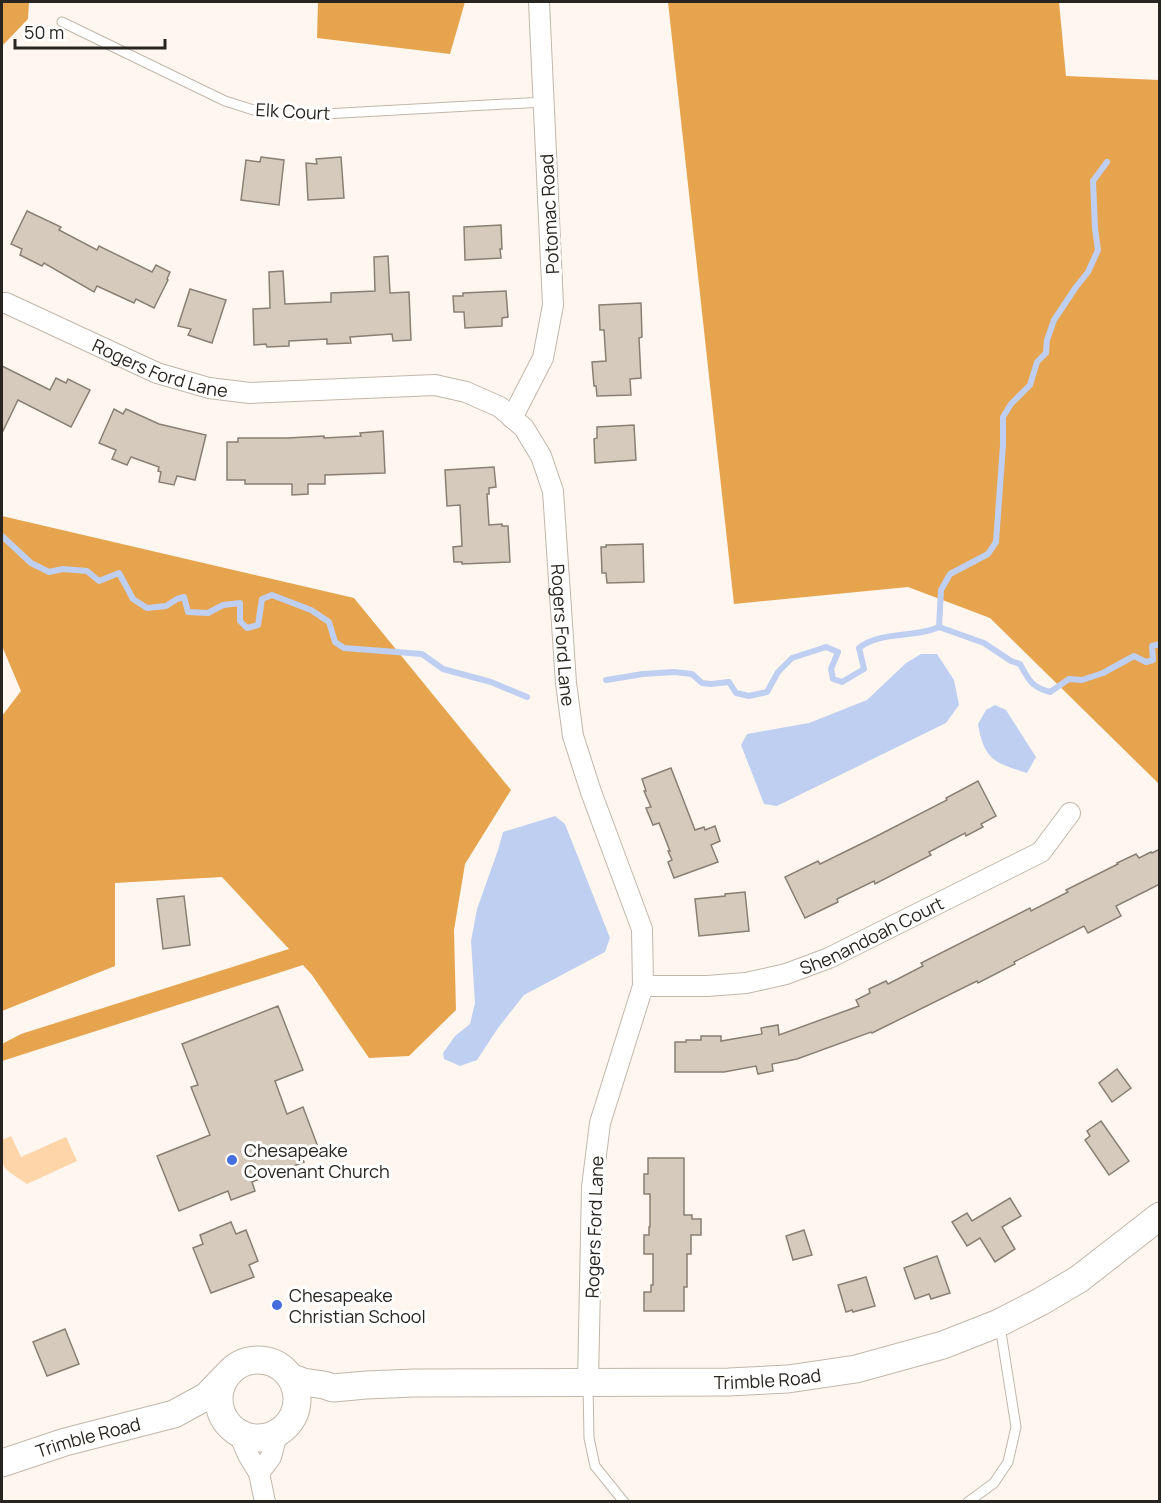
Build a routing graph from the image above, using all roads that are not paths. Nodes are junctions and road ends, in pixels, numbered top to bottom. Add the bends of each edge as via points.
1 (539, 2) edge
2 (62, 22) dead end
3 (544, 102) junction
4 (2, 303) edge
5 (512, 418) junction
6 (1070, 813) dead end
7 (643, 986) junction
8 (1160, 1216) edge
9 (999, 1323) junction
10 (225, 1377) junction
11 (292, 1378) junction
12 (588, 1382) junction
13 (333, 1388) junction
14 (174, 1414) junction
15 (285, 1425) junction
16 (234, 1430) junction
17 (2, 1462) edge
18 (260, 1473) junction
19 (265, 1502) edge
20 (624, 1502) edge
21 (968, 1502) edge

1 - 3 street, Potomac Road
2 - 3 lane, Elk Court via 225,101 260,112 306,115
3 - 5 street, Potomac Road via 553,305 543,358
4 - 5 street, Rogers Ford Lane via 157,373 209,388 250,393 435,386 466,392 500,406
5 - 7 street, Rogers Ford Lane via 524,428 542,456 553,491 573,736 642,929
6 - 7 street, Shenandoah Court via 1041,852 830,958 746,983
7 - 12 street, Rogers Ford Lane via 600,1123 592,1187
8 - 9 street, Trimble Road via 1079,1279
9 - 12 street, Trimble Road via 943,1345 856,1369 788,1379
9 - 21 lane via 1016,1428 1008,1462 994,1483
10 - 11 street via 234,1367 259,1359 284,1368
10 - 14 street, Trimble Road via 207,1396
10 - 16 street via 219,1402 222,1415
11 - 13 street, Trimble Road
11 - 15 street via 297,1404
12 - 13 street, Trimble Road via 414,1383
12 - 20 lane via 589,1438 595,1466
13 - 15 street
14 - 16 street, Trimble Road
14 - 17 street, Trimble Road
15 - 16 street via 264,1438 251,1438
15 - 18 street
16 - 18 street
18 - 19 street

